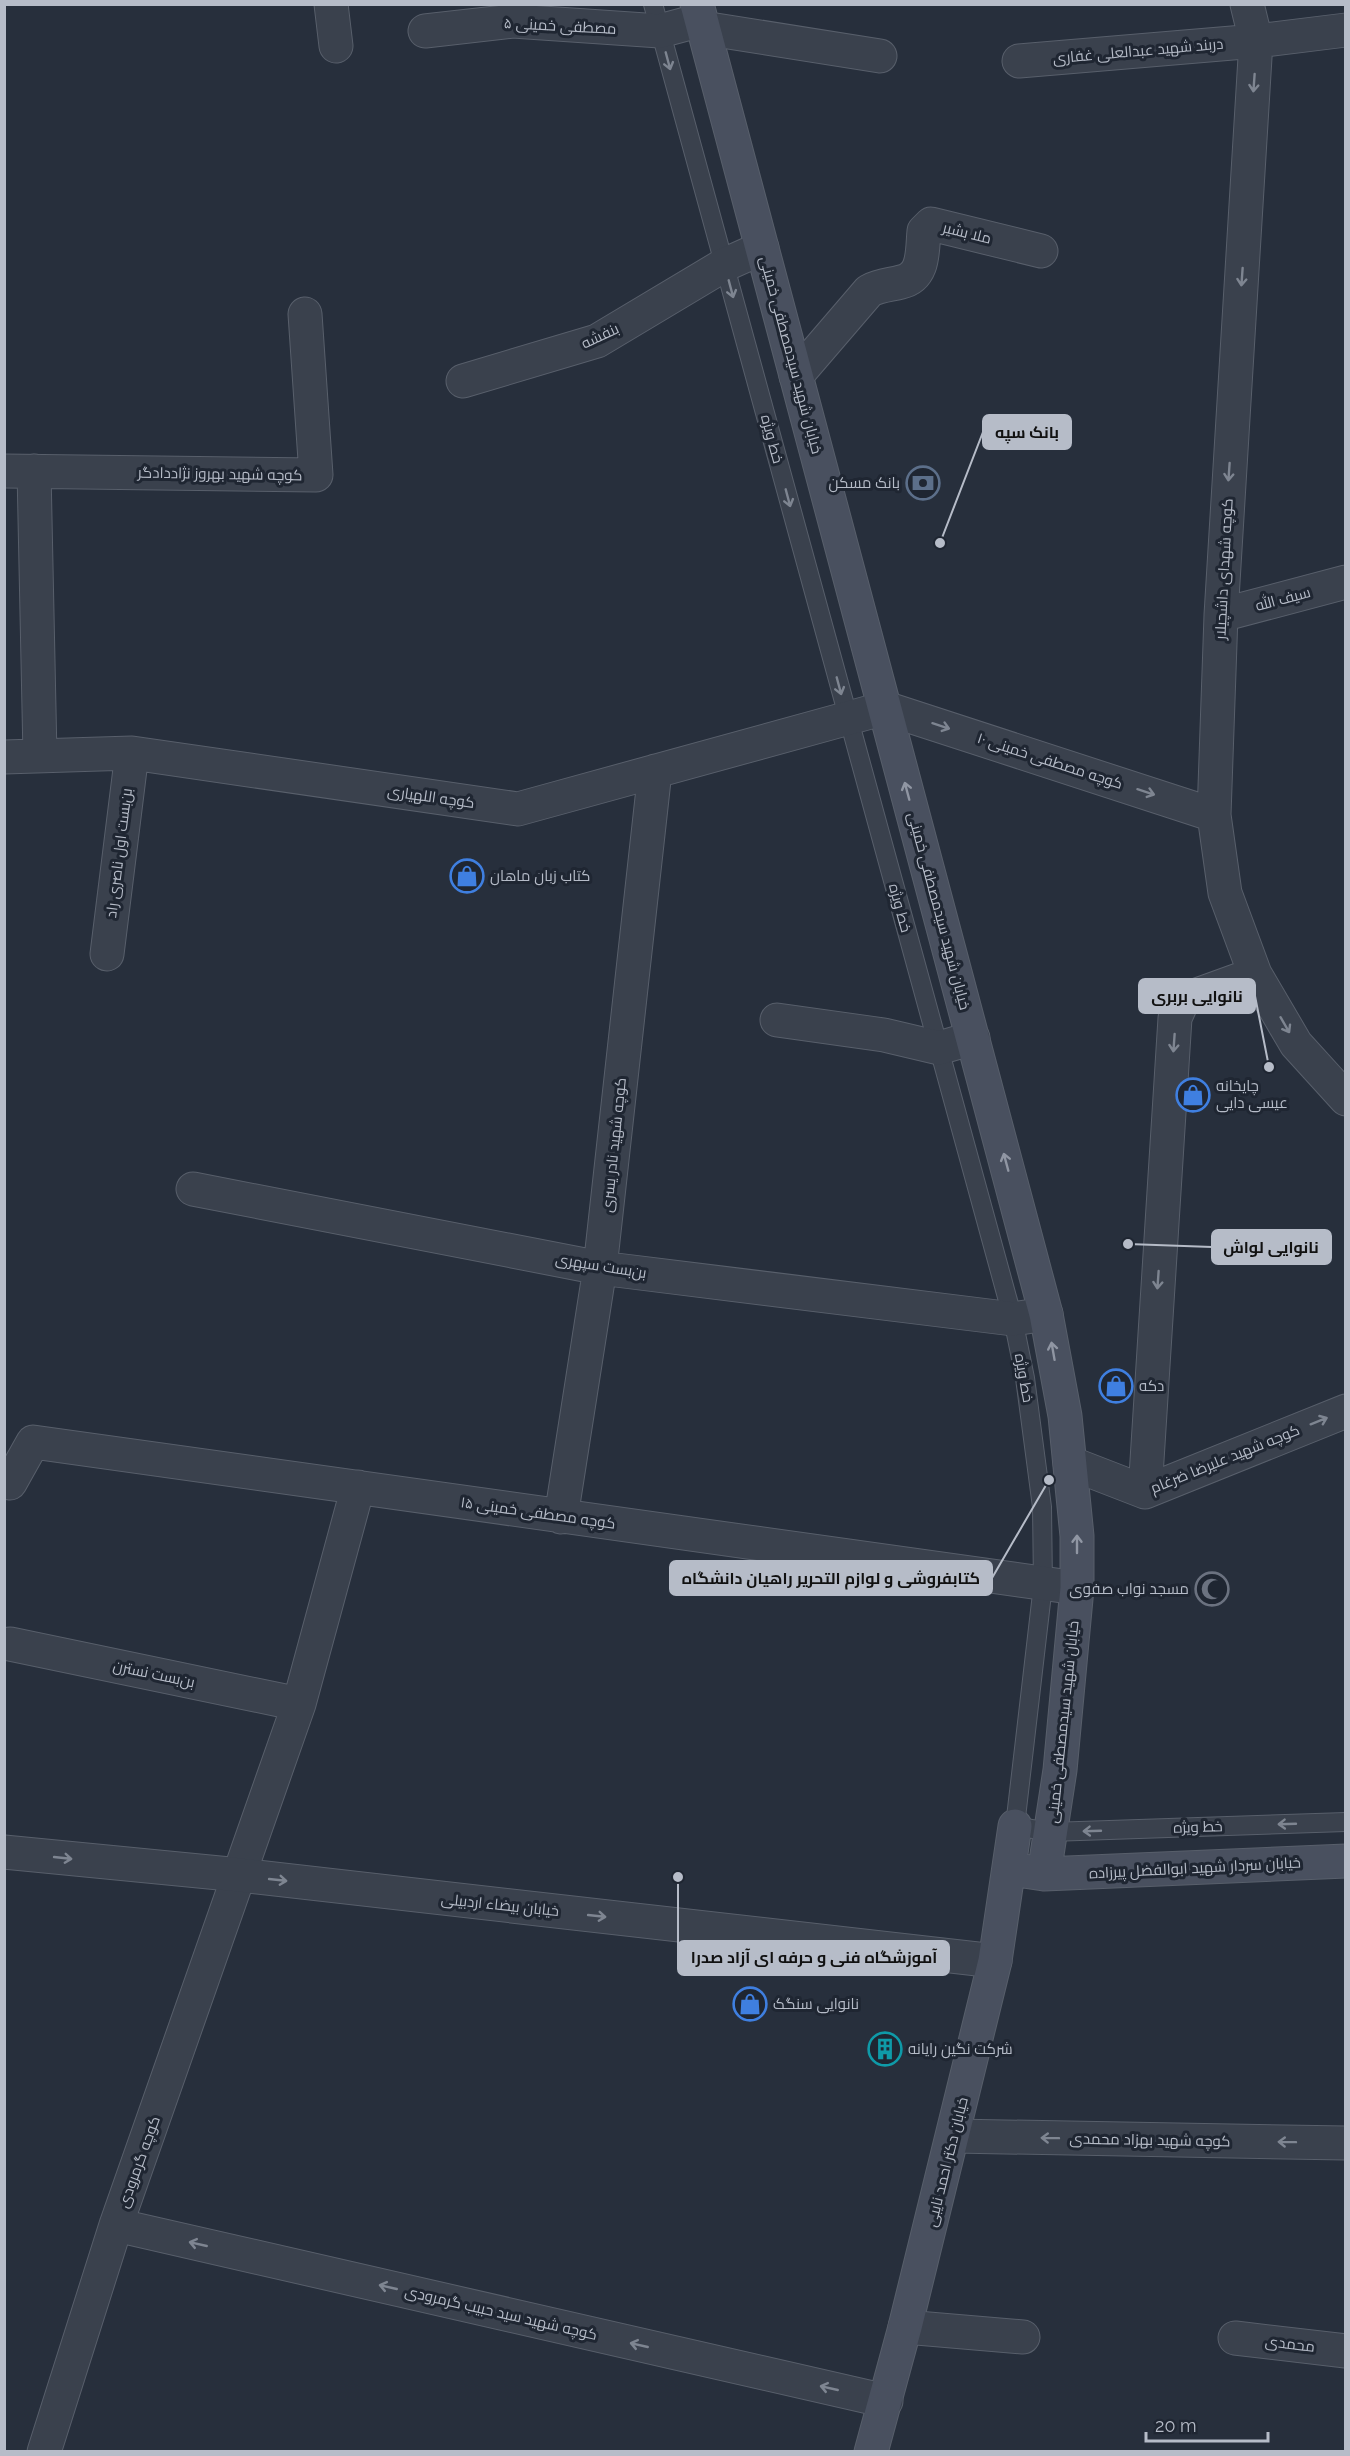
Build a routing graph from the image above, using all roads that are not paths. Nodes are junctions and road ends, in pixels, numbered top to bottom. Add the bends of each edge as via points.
1 (331, 4) edge
2 (1247, 4) edge
3 (511, 13) edge
4 (657, 18) edge
5 (701, 18) edge
6 (1346, 30) edge
7 (425, 32) dead end
8 (1256, 41) junction
9 (336, 46) dead end
10 (880, 56) dead end
11 (1019, 61) dead end
12 (762, 248) junction
13 (1041, 251) dead end
14 (724, 266) junction
15 (305, 314) dead end
16 (796, 375) junction
17 (463, 381) dead end
18 (19, 471) edge
19 (1346, 582) edge
20 (1221, 615) junction
21 (885, 708) junction
22 (848, 717) junction
23 (132, 753) junction
24 (40, 756) junction
25 (4, 757) edge
26 (655, 771) junction
27 (1214, 815) junction
28 (106, 954) dead end
29 (1255, 974) junction
30 (777, 1020) dead end
31 (973, 1038) junction
32 (939, 1048) junction
33 (1346, 1099) edge
34 (193, 1189) dead end
35 (600, 1268) junction
36 (1046, 1314) junction
37 (1013, 1318) junction
38 (1346, 1411) edge
39 (1070, 1463) junction
40 (4, 1482) edge
41 (358, 1487) junction
42 (1145, 1491) junction
43 (561, 1517) junction
44 (1043, 1585) junction
45 (1077, 1588) junction
46 (10, 1644) dead end
47 (298, 1704) junction
48 (1346, 1822) edge
49 (1015, 1826) junction
50 (1050, 1832) junction
51 (4, 1852) edge
52 (1346, 1861) edge
53 (1009, 1869) junction
54 (1044, 1874) junction
55 (240, 1875) junction
56 (995, 1961) junction
57 (954, 2136) junction
58 (1346, 2143) edge
59 (116, 2225) junction
60 (905, 2327) junction
61 (1023, 2337) dead end
62 (1235, 2338) dead end
63 (1346, 2351) edge
64 (886, 2401) junction
65 (44, 2451) edge
66 (871, 2451) edge

1 - 9 street
2 - 8 street, کوچه شهدای داشچیلار
3 - 4 street, مصطفی خمینی ۵
3 - 7 street, مصطفی خمینی ۵
4 - 5 street, مصطفی خمینی ۵
4 -> 14 lane, خط ویژه
5 - 10 street
5 - 12 main road, خیابان شهید سیدمصطفی خمینی
6 - 8 street, دربند شهید عبدالعلی غفاری
8 - 11 street, دربند شهید عبدالعلی غفاری
8 -> 20 street, کوچه شهدای داشچیلار
12 - 14 street, بنفشه
12 - 16 main road, خیابان شهید سیدمصطفی خمینی
13 - 16 street, ملا بشیر via 931,224 924,231 920,267 914,277 869,291
14 - 17 street, بنفشه via 597,341
14 -> 22 lane, خط ویژه
15 - 18 street, کوچه شهید بهروز نژاددادگر via 316,475
16 - 21 main road, خیابان شهید سیدمصطفی خمینی
18 - 24 street, کوچه شهید بهروز نژاددادگر
19 - 20 street, سیف الله
20 - 27 street, کوچه شهدای داشچیلار
21 - 22 street, کوچه اللهیاری
21 -> 27 street, کوچه مصطفی خمینی ۱۰
31 -> 21 main road, خیابان شهید سیدمصطفی خمینی
22 - 26 street, کوچه اللهیاری
22 - 32 lane, خط ویژه
23 - 24 street, کوچه اللهیاری
23 - 26 street, کوچه اللهیاری via 518,809
23 - 28 street, بن‌بست اول ناصری راد
24 - 25 street, کوچه اللهیاری
26 - 35 street, کوچه شهید نادر یسری
27 - 29 street, کوچه شهدای داشچیلار via 1225,893
29 -> 33 street, کوچه شهدای داشچیلار via 1296,1044
29 -> 42 street via 1183,1000 1175,1018
30 - 32 street via 885,1035
31 - 32 street
36 -> 31 main road, خیابان شهید سیدمصطفی خمینی
32 - 37 lane, خط ویژه
34 - 35 street, بن‌بست سپهری
35 - 37 street, بن‌بست سپهری
35 - 43 street, کوچه شهید نادر یسری
36 - 37 street, بن‌بست سپهری
39 -> 36 main road, خیابان شهید سیدمصطفی خمینی
37 - 44 lane, خط ویژه via 1042,1507
42 -> 38 street, کوچه شهید علیرضا ضرغام
39 - 42 street, کوچه شهید علیرضا ضرغام
45 -> 39 main road, خیابان شهید سیدمصطفی خمینی
40 - 41 street, کوچه مصطفی خمینی ۱۵ via 10,1483 33,1442
41 - 43 street, کوچه مصطفی خمینی ۱۵
41 - 47 street, کوچه گرمرودی
43 - 44 street, کوچه مصطفی خمینی ۱۵
44 - 45 street, کوچه مصطفی خمینی ۱۵
44 - 49 lane, خط ویژه
45 - 50 main road, خیابان شهید سیدمصطفی خمینی via 1060,1770
46 - 47 street, بن‌بست نسترن
47 - 55 street, کوچه گرمرودی
48 -> 50 lane, خط ویژه
49 - 50 lane, خط ویژه
49 - 53 main road, خیابان دکتر احمد نایبی
50 - 54 main road, خیابان شهید سیدمصطفی خمینی
51 -> 55 street, خیابان بیضاء اردبیلی
52 - 54 main road, خیابان سردار شهید ابوالفضل پیرزاده
53 - 54 main road, خیابان سردار شهید ابوالفضل پیرزاده
53 - 56 main road, خیابان دکتر احمد نایبی
55 -> 56 street, خیابان بیضاء اردبیلی
55 - 59 street, کوچه گرمرودی
56 - 57 main road, خیابان دکتر احمد نایبی
58 -> 57 street, کوچه شهید بهزاد محمدی
57 - 60 main road, خیابان دکتر احمد نایبی
64 -> 59 street, کوچه شهید سید حبیب گرمرودی
59 - 65 street, کوچه گرمرودی
60 - 61 street
60 - 64 main road, خیابان دکتر احمد نایبی
62 - 63 street, محمدی
64 - 66 main road, خیابان دکتر احمد نایبی

